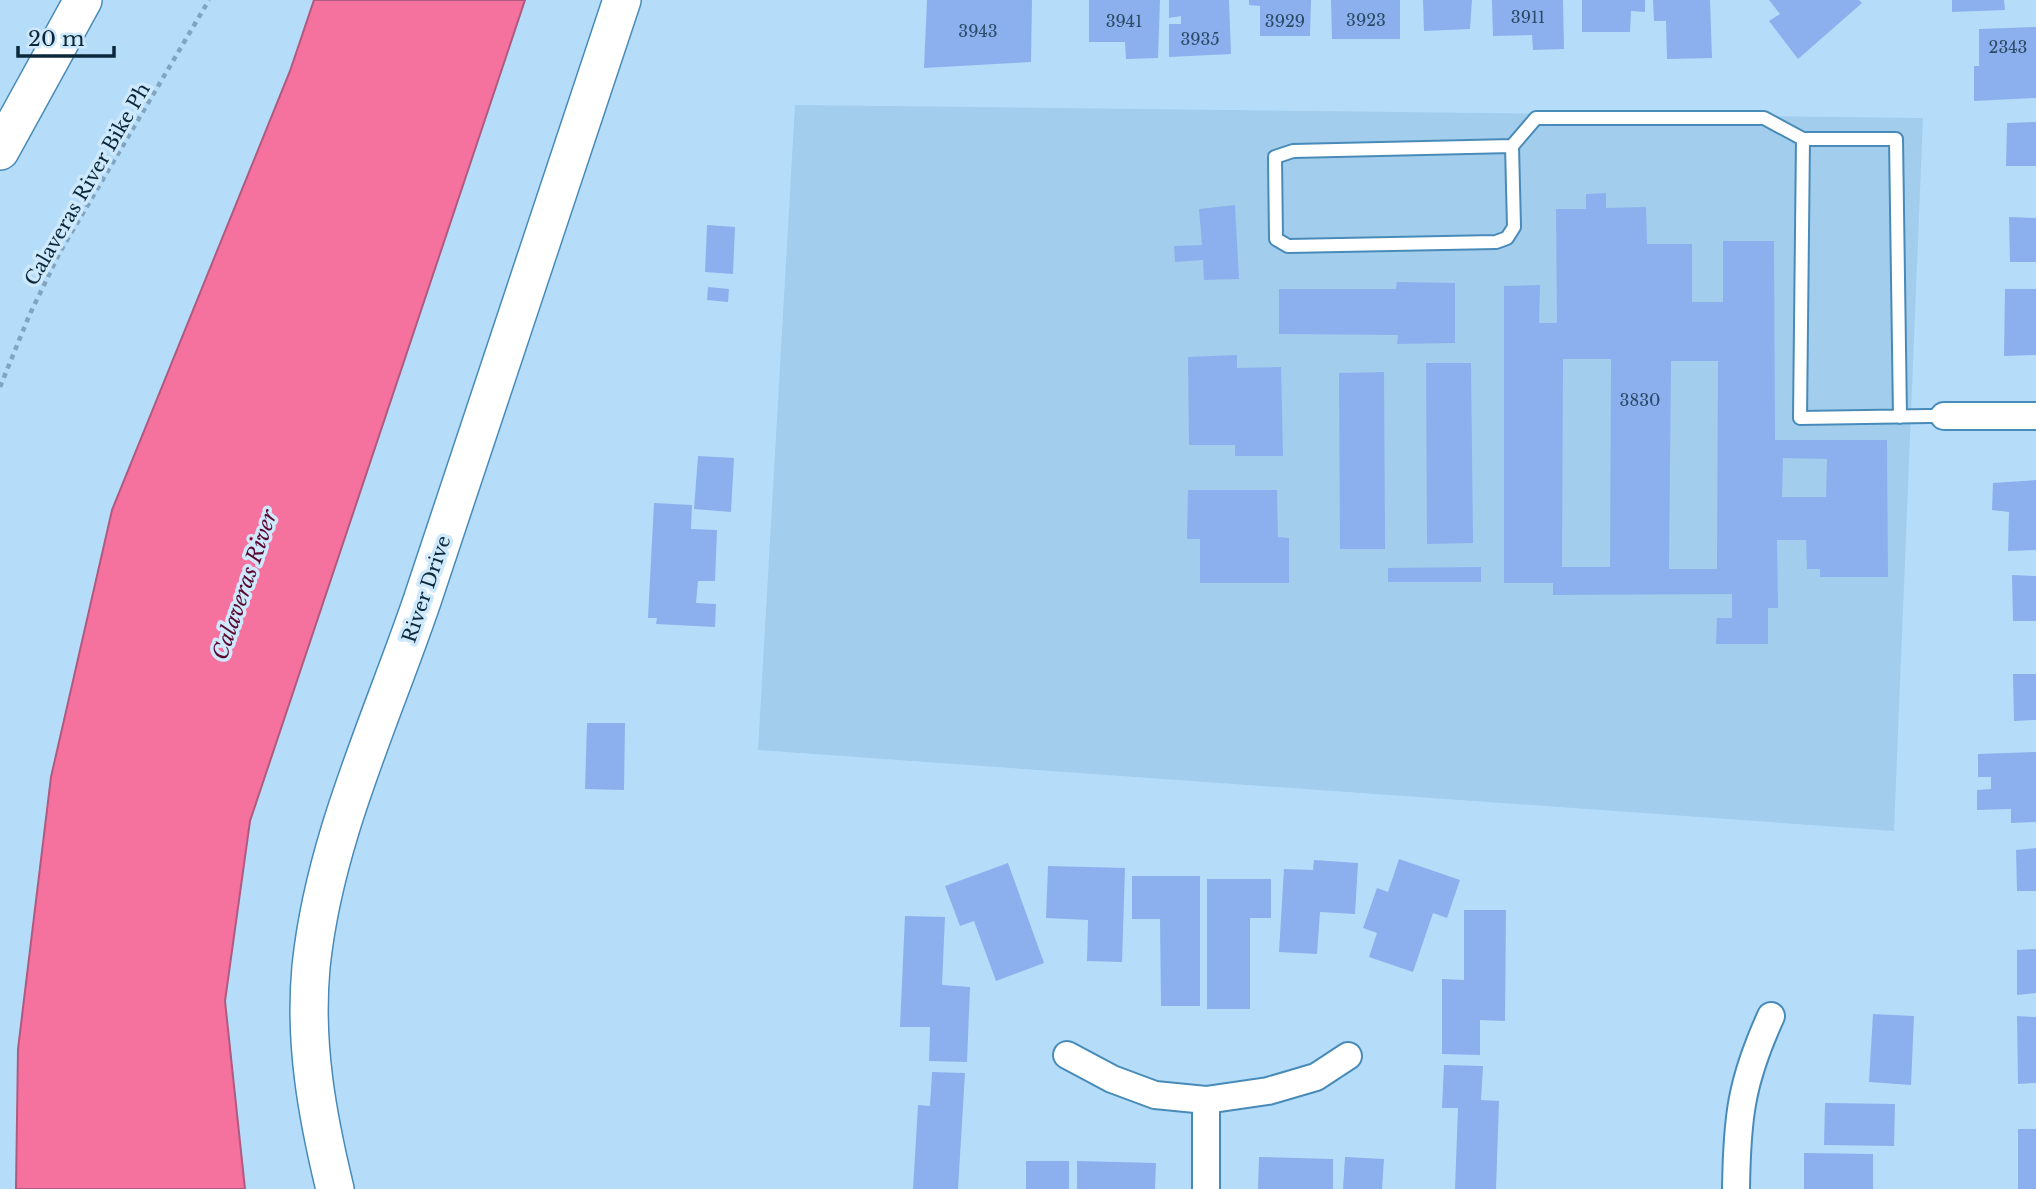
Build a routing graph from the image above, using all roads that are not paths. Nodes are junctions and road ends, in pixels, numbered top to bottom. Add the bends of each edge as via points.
1 (83, 0) edge
2 (622, 0) edge
3 (1802, 139) junction
4 (1512, 146) junction
5 (0, 151) edge
6 (1900, 416) junction
7 (1944, 416) joint
8 (2036, 416) edge
9 (1771, 1016) dead end
10 (1067, 1055) dead end
11 (1348, 1056) dead end
12 (1206, 1100) junction
13 (335, 1189) edge
14 (1206, 1189) edge
15 (1736, 1189) edge

1 - 5 street
2 - 13 street, River Drive via 326,879 308,1017 318,1122
3 - 4 lane via 1764,118 1536,118
3 - 6 lane via 1896,139
3 - 6 lane via 1800,418
4 - 4 lane via 1514,227 1507,238 1496,242 1288,246 1276,239 1275,157 1293,151
6 - 7 lane
7 - 8 street
9 - 15 street via 1750,1062 1737,1122
10 - 12 street via 1155,1095
11 - 12 street via 1315,1077 1268,1091
12 - 14 street

